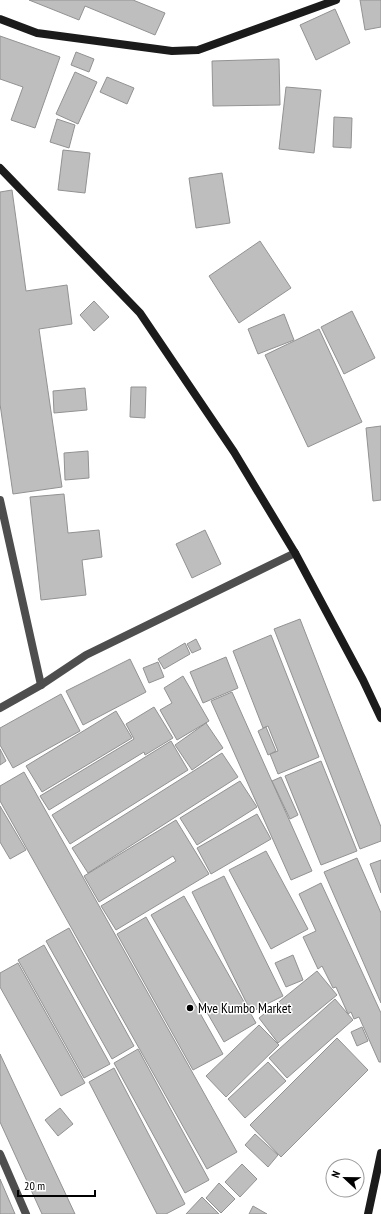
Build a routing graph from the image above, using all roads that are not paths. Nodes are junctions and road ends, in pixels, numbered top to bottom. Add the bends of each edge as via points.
1 (336, 0) edge
2 (0, 19) edge
3 (0, 168) edge
4 (0, 500) edge
5 (295, 553) junction
6 (41, 685) junction
7 (0, 708) edge
8 (381, 718) edge
9 (381, 1153) edge
10 (0, 1154) edge
11 (26, 1214) edge
12 (368, 1214) edge

1 - 2 main road via 198,50 172,51 37,33
3 - 5 main road via 140,313 234,452
4 - 6 street
5 - 6 street via 86,655
5 - 8 main road
6 - 7 street
9 - 12 main road
10 - 11 street

